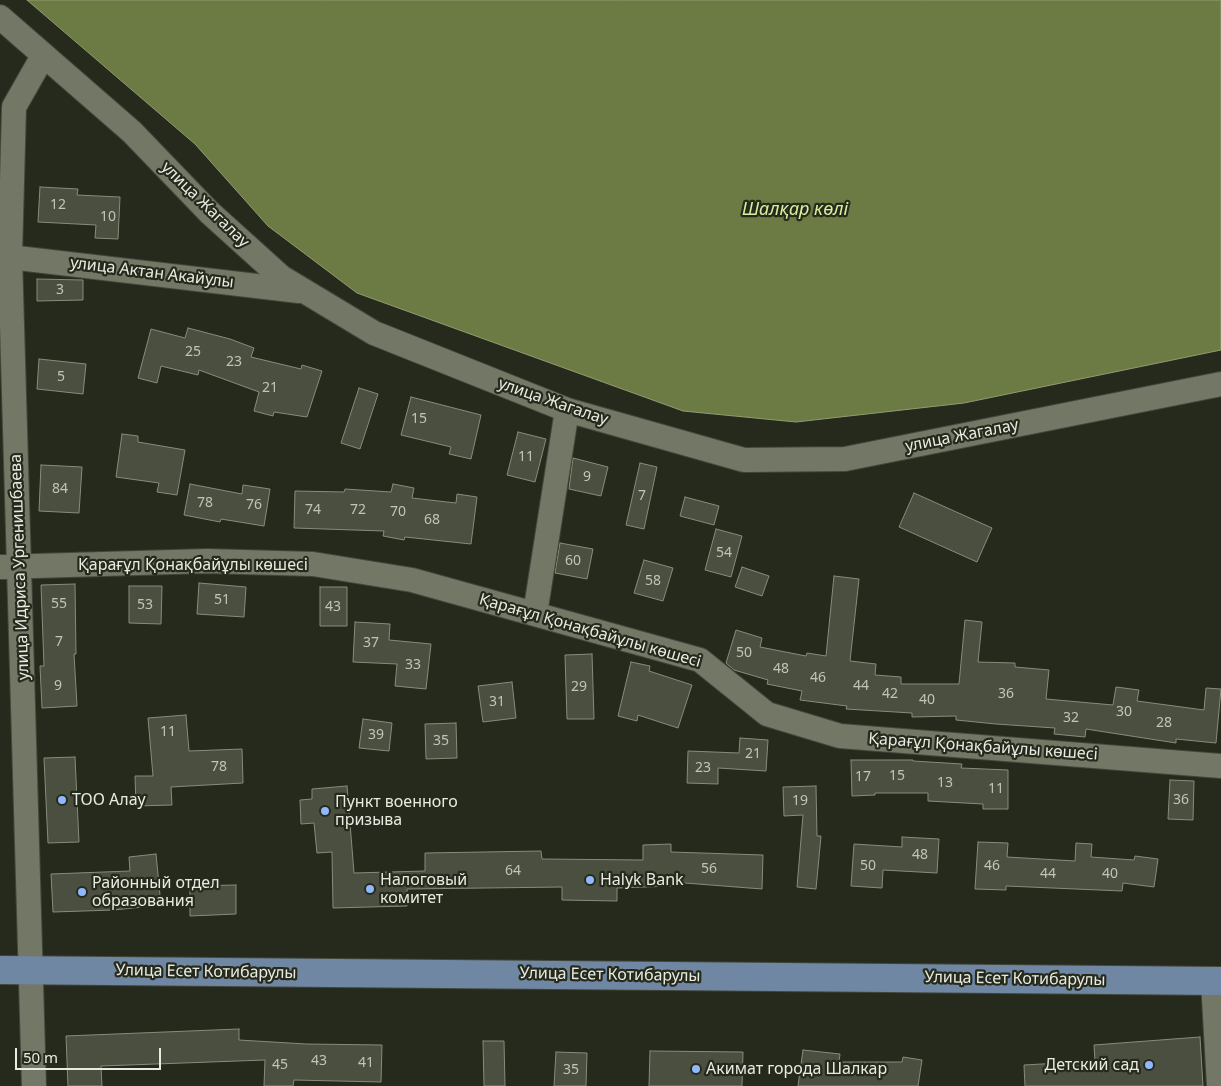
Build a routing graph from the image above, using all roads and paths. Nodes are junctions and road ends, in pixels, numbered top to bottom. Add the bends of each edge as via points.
1 (0, 17) edge
2 (43, 56) junction
3 (7, 106) edge
4 (5, 256) edge
5 (305, 291) junction
6 (1221, 384) edge
7 (567, 410) junction
8 (10, 566) edge
9 (535, 614) junction
10 (1221, 766) edge
11 (0, 970) edge
12 (31, 970) junction
13 (1217, 981) edge
14 (34, 1086) edge
15 (1219, 1086) edge

1 - 2 street, улица Жагалау
2 - 3 street, улица Идриса Ургенишбаева
2 - 5 street, улица Жагалау via 132,132 216,219 281,277
3 - 4 street, улица Идриса Ургенишбаева
4 - 5 street, улица Актан Акайулы
4 - 8 street, улица Идриса Ургенишбаева
5 - 7 street, улица Жагалау via 374,333
6 - 7 street, улица Жагалау via 845,459 744,460
7 - 9 street
8 - 9 street, Қарағұл Қонақбайұлы көшесі via 207,562 312,564 412,580
8 - 12 street, улица Идриса Ургенишбаева
9 - 10 street, Қарағұл Қонақбайұлы көшесі via 700,660 767,714 840,736
11 - 12 main road, Улица Есет Котибарулы
12 - 13 main road, Улица Есет Котибарулы
12 - 14 street, улица Идриса Ургенишбаева
13 - 15 street

